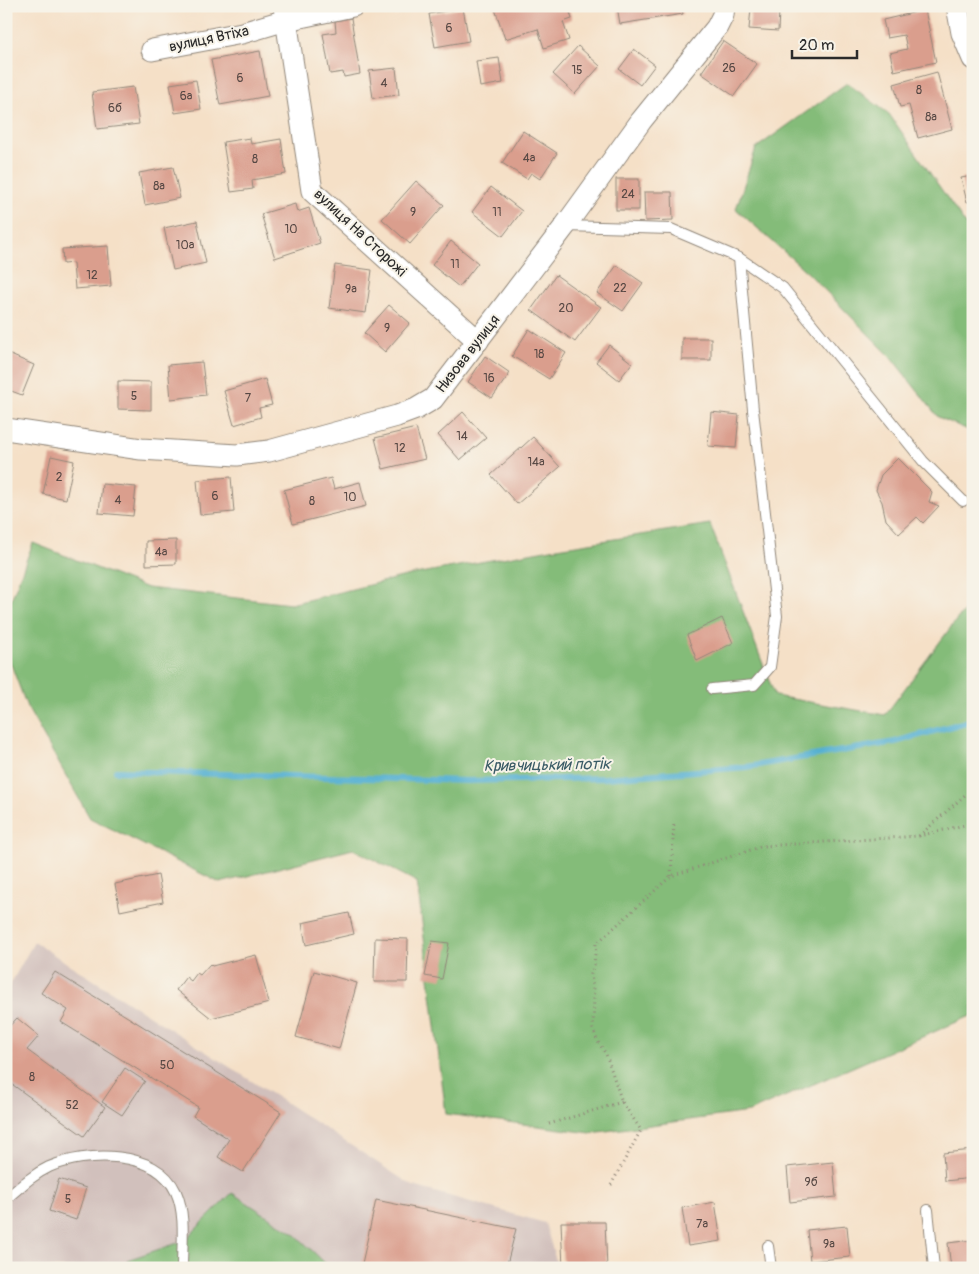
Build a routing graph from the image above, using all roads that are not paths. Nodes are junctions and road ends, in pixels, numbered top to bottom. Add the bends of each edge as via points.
1 (353, 6) edge
2 (724, 6) edge
3 (957, 6) edge
4 (285, 13) edge
5 (152, 50) dead end
6 (973, 59) edge
7 (565, 226) junction
8 (739, 258) junction
9 (478, 341) junction
10 (6, 429) edge
11 (964, 501) dead end
12 (712, 690) dead end
13 (6, 1198) edge
14 (928, 1210) dead end
15 (768, 1246) dead end
16 (182, 1268) edge
17 (771, 1268) edge
18 (934, 1268) edge

1 - 4 street, вулиця Втіха
2 - 7 street, Низова вулиця via 717,27 641,121
3 - 6 street via 962,34
4 - 5 street, вулиця Втіха via 242,33
4 - 9 street, вулиця На Сторожі via 312,192
7 - 8 lane via 671,229
7 - 9 street, Низова вулиця
8 - 11 lane via 783,288 923,461
8 - 12 lane via 777,616 770,667 754,685
9 - 10 street, Низова вулиця via 433,399 416,409 269,451 237,455 141,449
13 - 16 lane via 50,1166 95,1157 140,1161 158,1171 176,1194 180,1206
14 - 18 lane
15 - 17 lane

